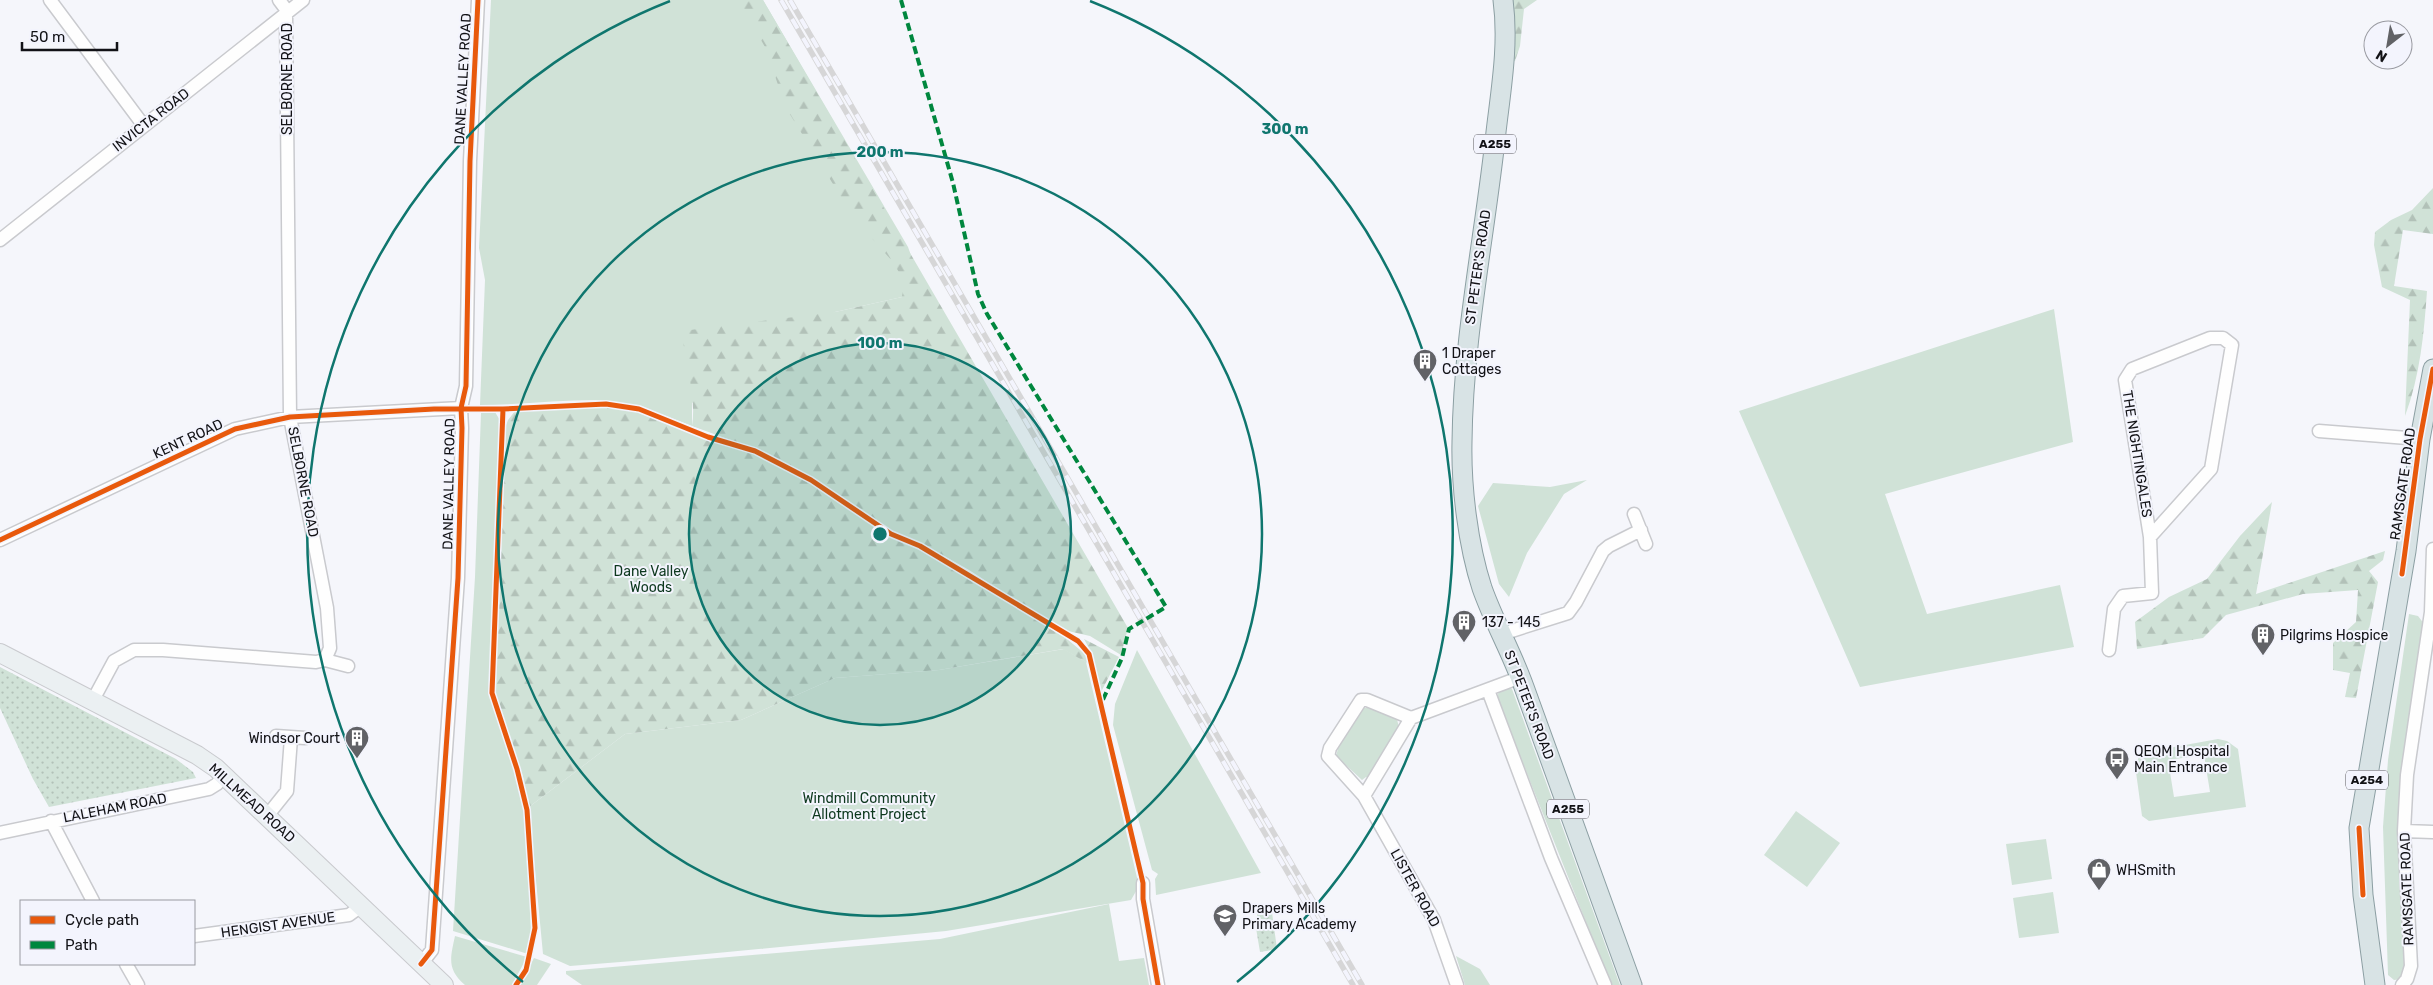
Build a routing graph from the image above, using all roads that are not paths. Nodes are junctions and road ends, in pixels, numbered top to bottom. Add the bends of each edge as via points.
1 (50, 0) edge
2 (279, 0) edge
3 (303, 0) edge
4 (478, 0) edge
5 (1503, 0) edge
6 (287, 12) junction
7 (144, 126) junction
8 (0, 240) edge
9 (2433, 368) edge
10 (460, 408) junction
11 (290, 417) junction
12 (2319, 431) dead end
13 (2420, 439) junction
14 (1634, 514) dead end
15 (1641, 530) junction
16 (2150, 537) junction
17 (0, 540) edge
18 (1646, 544) dead end
19 (2433, 549) edge
20 (2432, 596) edge
21 (1502, 634) junction
22 (2108, 650) dead end
23 (0, 653) edge
24 (325, 660) junction
25 (348, 666) dead end
26 (1521, 677) junction
27 (1488, 690) junction
28 (93, 700) junction
29 (1411, 718) junction
30 (276, 736) dead end
31 (291, 738) junction
32 (305, 738) dead end
33 (224, 774) junction
34 (1364, 796) junction
35 (267, 816) junction
36 (51, 821) junction
37 (2404, 831) junction
38 (2433, 832) edge
39 (0, 833) edge
40 (1143, 883) dead end
41 (92, 900) edge
42 (360, 906) junction
43 (195, 936) edge
44 (421, 964) junction
45 (127, 965) edge
46 (138, 985) edge
47 (444, 985) edge
48 (1158, 985) edge
49 (1457, 985) edge
50 (1605, 985) edge
51 (1632, 985) edge
52 (2375, 985) edge
53 (2402, 985) edge

1 - 7 street
2 - 6 street
3 - 6 street, INVICTA ROAD
4 - 10 street, DANE VALLEY ROAD via 470,162 466,386
5 - 21 main road, ST PETER'S ROAD / A255 via 1504,62 1470,322 1462,443 1472,543 1482,588
6 - 7 street, INVICTA ROAD
6 - 11 street, SELBORNE ROAD
7 - 8 street, INVICTA ROAD
9 - 13 main road, RAMSGATE ROAD / A254
10 - 11 street, KENT ROAD
10 - 44 street, DANE VALLEY ROAD via 458,578 444,790 432,950
11 - 17 street, KENT ROAD via 235,429
11 - 24 street, SELBORNE ROAD via 328,608 330,648
12 - 13 street
13 - 52 main road, RAMSGATE ROAD / A254 via 2406,551 2359,828 2363,895
14 - 15 street
15 - 18 street
15 - 21 street via 1603,551 1568,612
16 - 16 street, THE NIGHTINGALES via 2211,469 2232,345 2223,338 2210,338 2132,369 2125,380
16 - 22 street, THE NIGHTINGALES via 2152,593 2123,596 2114,609
19 - 20 street, RAMSGATE ROAD
20 - 37 street, RAMSGATE ROAD via 2425,611
21 - 26 main road, ST PETER'S ROAD / A255
23 - 28 main road, MILLMEAD ROAD
24 - 25 street
24 - 28 street via 134,650 114,661
26 - 27 street
26 - 51 main road, ST PETER'S ROAD / A255
27 - 29 street
27 - 50 street via 1551,858
28 - 33 main road, MILLMEAD ROAD via 197,755
29 - 34 street
29 - 34 street, LISTER ROAD via 1361,700 1330,748 1328,756 1332,762
30 - 31 street
31 - 32 street
31 - 35 street via 287,791
33 - 35 main road, MILLMEAD ROAD
33 - 36 street, LALEHAM ROAD via 217,784 208,789
34 - 49 street, LISTER ROAD via 1434,920
35 - 42 main road, MILLMEAD ROAD
36 - 39 street, LALEHAM ROAD
36 - 41 street
37 - 38 street
37 - 53 street, RAMSGATE ROAD via 2411,966
40 - 48 street
42 - 43 street, HENGIST AVENUE via 349,915
42 - 44 main road, MILLMEAD ROAD
44 - 47 main road, MILLMEAD ROAD
45 - 46 street

